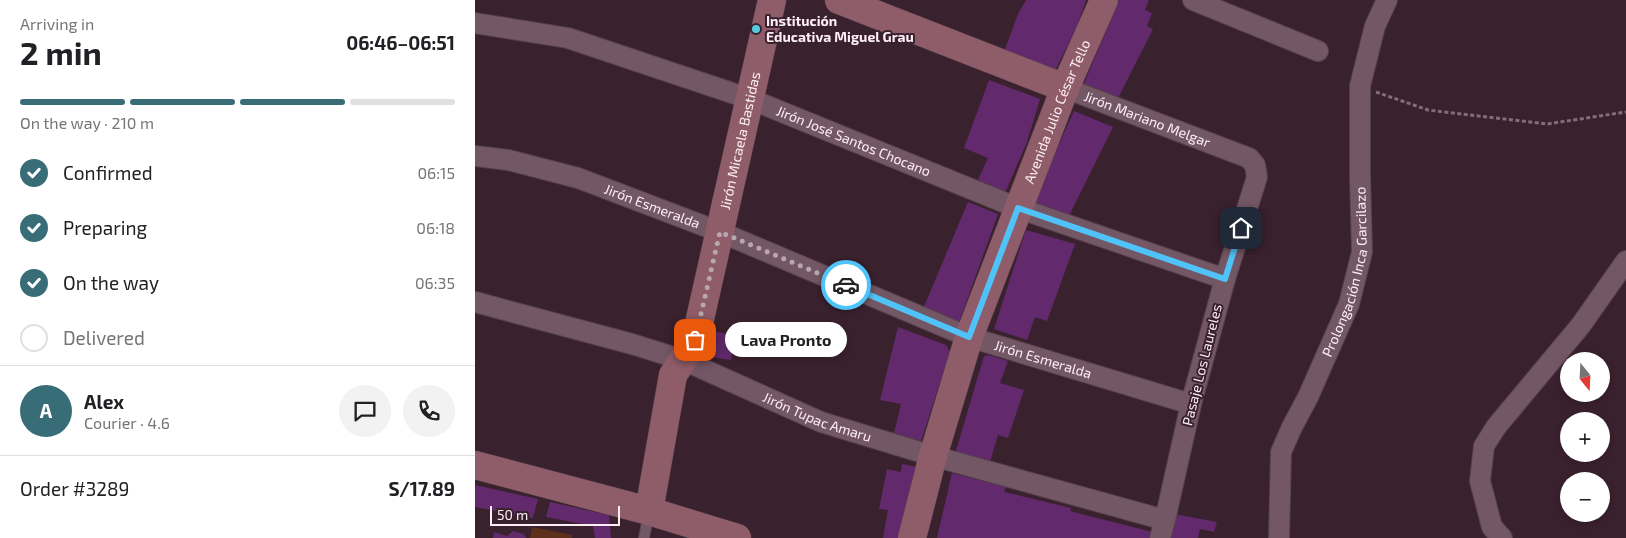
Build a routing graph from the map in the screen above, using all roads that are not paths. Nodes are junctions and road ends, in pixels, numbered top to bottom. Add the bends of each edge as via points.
1 (772, 0) edge
2 (839, 0) edge
3 (1104, 0) edge
4 (1193, 0) edge
5 (1387, 0) edge
6 (475, 23) edge
7 (1318, 50) dead end
8 (1065, 88) junction
9 (750, 99) junction
10 (475, 156) edge
11 (1255, 165) joint
12 (1018, 208) junction
13 (720, 232) junction
14 (1626, 261) edge
15 (1225, 279) junction
16 (475, 302) edge
17 (969, 337) junction
18 (683, 360) junction
19 (1191, 404) junction
20 (933, 456) junction
21 (475, 465) edge
22 (649, 511) junction
23 (1163, 529) edge
24 (644, 538) edge
25 (737, 538) edge
26 (913, 538) edge
27 (1279, 538) edge
28 (1502, 538) edge

1 - 9 street, Jirón Micaela Bastidas
2 - 8 street, Jirón Mariano Melgar
3 - 8 street, Avenida Julio César Tello
4 - 7 street
5 - 27 street, Prolongación Inca Garcilazo via 1375,26 1360,86 1362,252 1349,304 1281,452
6 - 9 street, Jirón José Santos Chocano via 568,38
8 - 11 street, Jirón Mariano Melgar via 1249,158
8 - 12 street, Avenida Julio César Tello
9 - 12 street, Jirón José Santos Chocano
9 - 13 street, Jirón Micaela Bastidas
10 - 13 street, Jirón Esmeralda via 508,160 578,178
11 - 15 street, Pasaje Los Laureles via 1257,177
12 - 15 street, Jirón José Santos Chocano
12 - 17 street, Avenida Julio César Tello
13 - 17 street, Jirón Esmeralda
13 - 18 street, Jirón Micaela Bastidas via 695,340
14 - 28 street via 1581,325 1496,427 1484,446 1479,481 1492,527
15 - 19 street, Pasaje Los Laureles
16 - 18 street, Jirón Tupac Amaru
17 - 19 street, Jirón Esmeralda
17 - 20 street, Avenida Julio César Tello
18 - 20 street, Jirón Tupac Amaru via 821,422
18 - 22 street, Jirón Micaela Bastidas via 673,375
19 - 23 street, Pasaje Los Laureles
20 - 23 street, Jirón Tupac Amaru
20 - 26 street, Avenida Julio César Tello
21 - 22 street
22 - 24 lane
22 - 25 street

